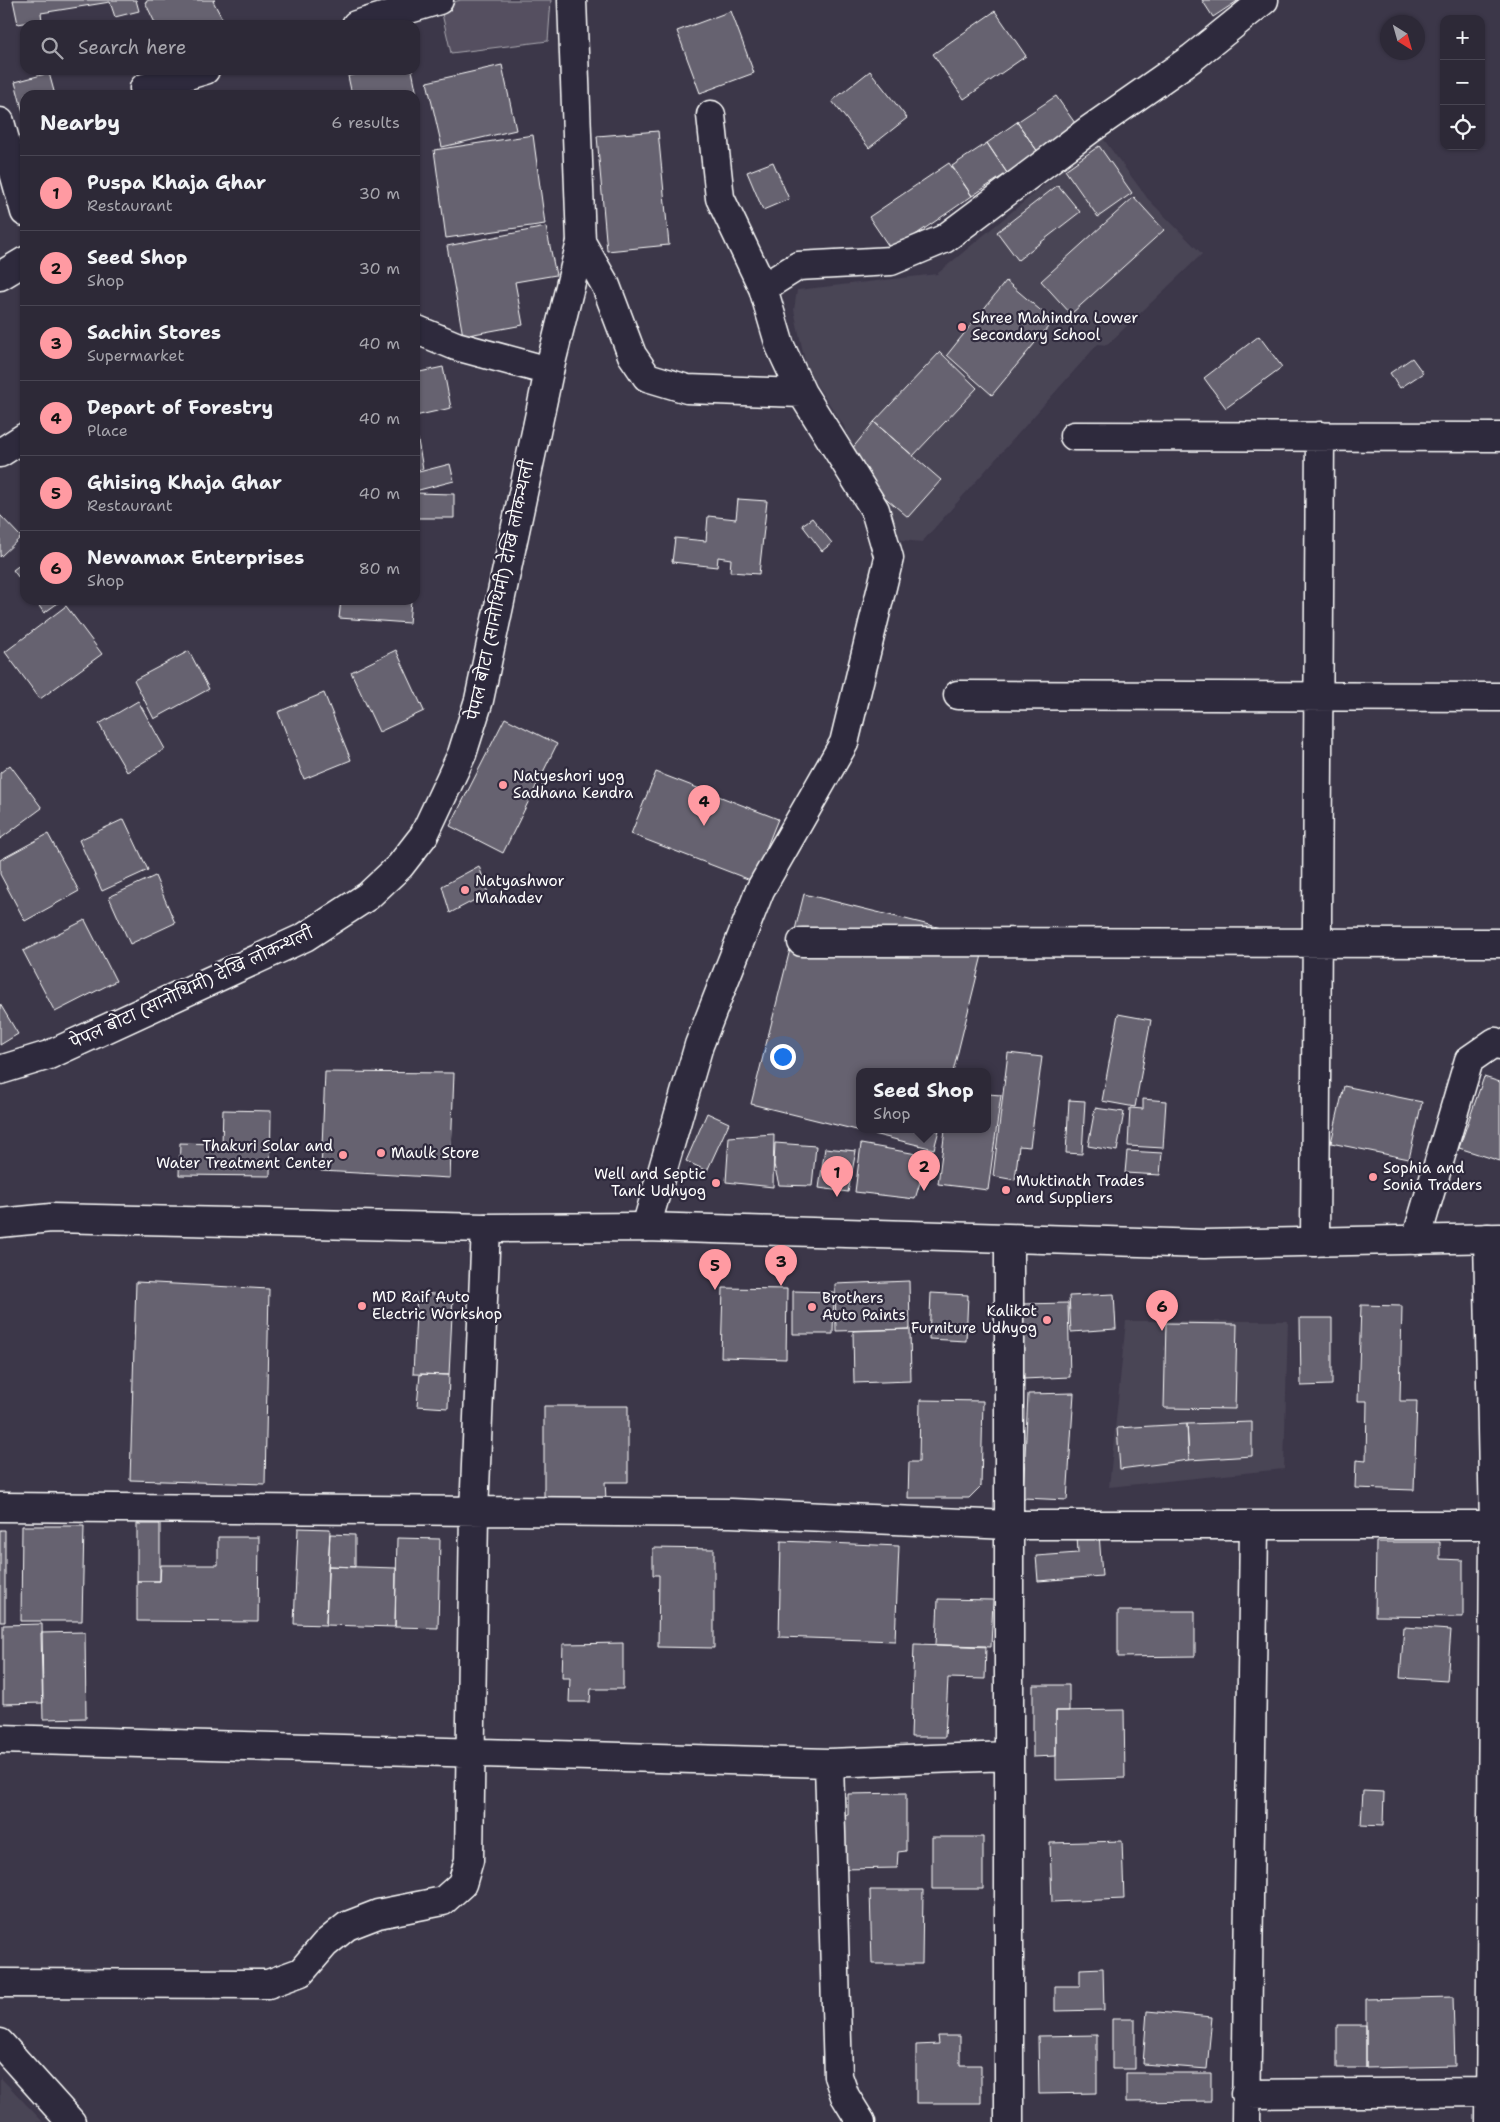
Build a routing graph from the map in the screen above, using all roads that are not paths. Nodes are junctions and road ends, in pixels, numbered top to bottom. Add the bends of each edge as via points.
1 (440, 0) edge
2 (572, 0) edge
3 (1264, 0) edge
4 (373, 20) edge
5 (188, 75) edge
6 (144, 88) dead end
7 (711, 115) dead end
8 (0, 122) edge
9 (20, 194) edge
10 (581, 242) junction
11 (20, 264) edge
12 (0, 276) edge
13 (764, 288) junction
14 (420, 331) edge
15 (549, 371) junction
16 (802, 393) junction
17 (1074, 436) dead end
18 (1320, 436) junction
19 (1500, 437) edge
20 (20, 440) edge
21 (0, 453) edge
22 (958, 694) dead end
23 (1318, 696) junction
24 (1500, 697) edge
25 (802, 942) dead end
26 (1316, 943) junction
27 (1500, 944) edge
28 (1500, 1044) edge
29 (0, 1070) edge
30 (0, 1223) edge
31 (486, 1228) junction
32 (646, 1228) junction
33 (1494, 1238) edge
34 (1009, 1240) junction
35 (1416, 1240) junction
36 (1315, 1242) junction
37 (0, 1507) edge
38 (474, 1512) junction
39 (1009, 1525) junction
40 (1497, 1525) edge
41 (1254, 1526) junction
42 (0, 1739) edge
43 (471, 1754) junction
44 (1008, 1756) junction
45 (829, 1763) junction
46 (0, 1984) edge
47 (0, 2043) edge
48 (1495, 2092) edge
49 (1245, 2094) junction
50 (71, 2122) edge
51 (861, 2122) edge
52 (1009, 2122) edge
53 (1246, 2122) edge
54 (1490, 2122) edge

1 - 4 street
2 - 10 street, पेपल बोटा (सानोथिमी) देखि लोकन्थली
3 - 13 street via 1192,58 1089,130 944,239 891,261 798,266
5 - 6 street
7 - 13 street via 720,198
8 - 9 street
10 - 15 street, पेपल बोटा (सानोथिमी) देखि लोकन्थली
10 - 16 street via 606,286 632,354 647,378 687,389
11 - 12 street
13 - 16 street via 780,346
14 - 15 street via 456,346
15 - 29 street, पेपल बोटा (सानोथिमी) देखि लोकन्थली via 480,700 462,754 424,836 400,866 368,896 306,938 49,1055
16 - 32 street via 875,510 889,558 844,743 760,890 699,1045
17 - 18 street
18 - 19 street
18 - 23 street
20 - 21 street
22 - 23 street
23 - 24 street
23 - 26 street
25 - 26 street
26 - 27 street
26 - 36 street
28 - 35 street via 1495,1042 1469,1060
30 - 31 street via 51,1218
31 - 32 street
31 - 38 street
32 - 34 street
33 - 35 street
33 - 40 street
34 - 36 street via 1204,1244
34 - 39 street
35 - 36 street
37 - 38 street
38 - 39 street via 731,1513
38 - 43 street
39 - 41 street
39 - 44 street
40 - 41 street
40 - 48 street
41 - 49 street
42 - 43 street
43 - 45 street
43 - 46 street via 469,1860 462,1884 443,1901 378,1914 347,1926 325,1944 301,1972 268,1984
44 - 45 street
44 - 52 street
45 - 51 street via 838,2076 845,2096
47 - 50 street
48 - 49 street
48 - 54 street
49 - 53 street

